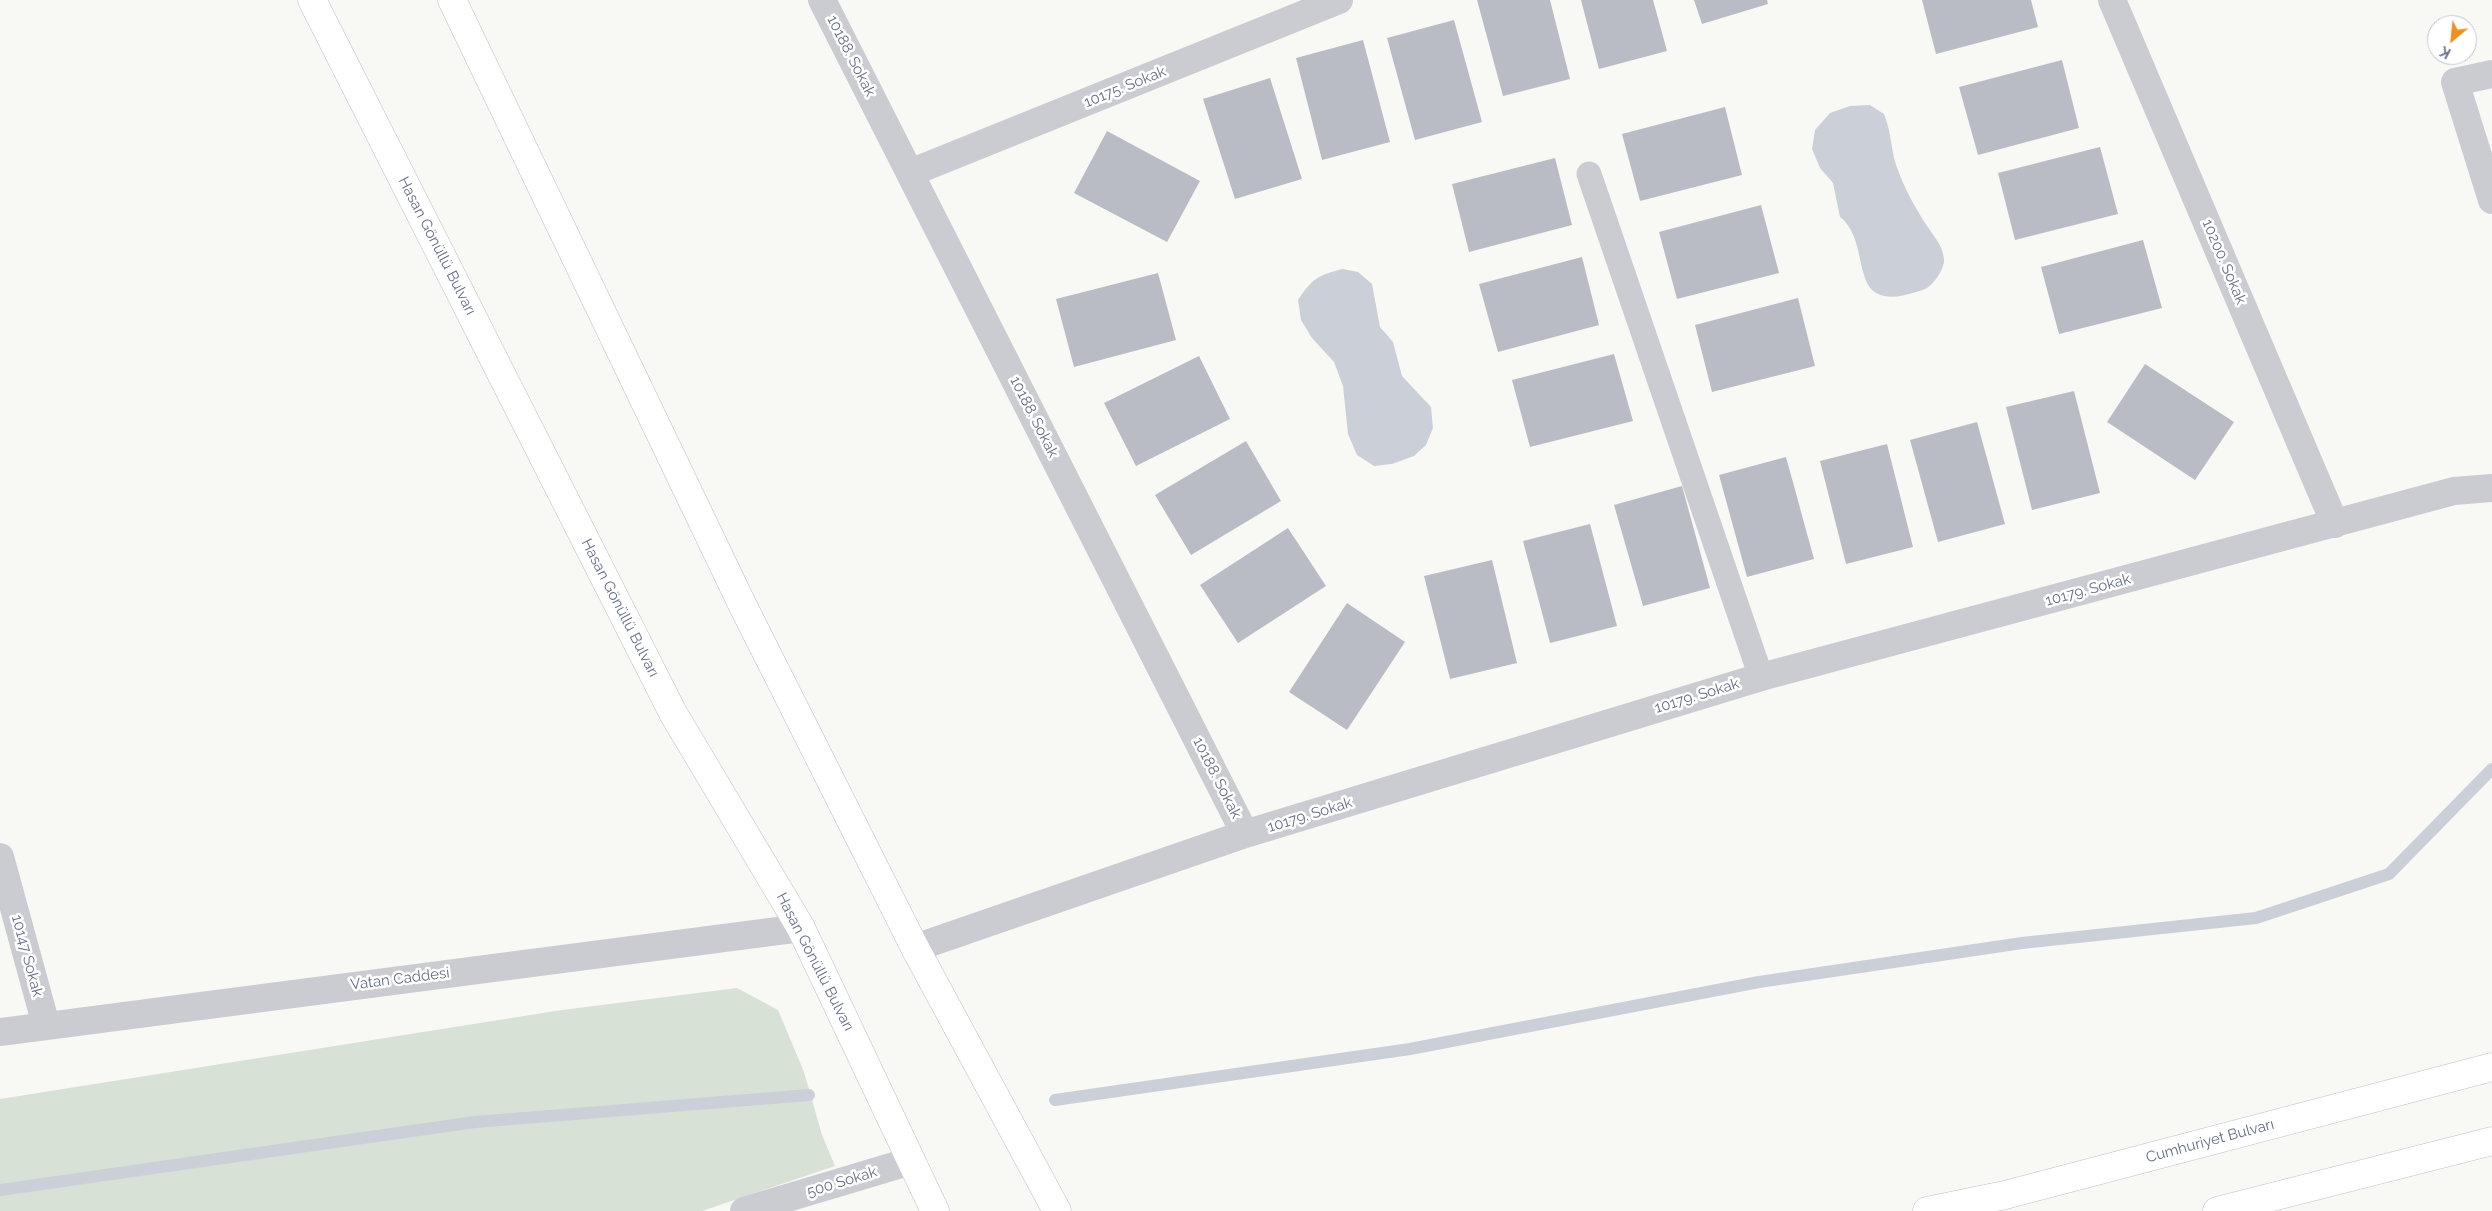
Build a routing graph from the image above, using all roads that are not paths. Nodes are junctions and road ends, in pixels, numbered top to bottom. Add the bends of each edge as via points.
1 (312, 0) edge
2 (452, 0) edge
3 (822, 0) edge
4 (1339, 0) edge
5 (2112, 0) edge
6 (2492, 74) edge
7 (910, 173) junction
8 (1589, 174) dead end
9 (2492, 200) edge
10 (2492, 488) edge
11 (2335, 524) junction
12 (1761, 677) junction
13 (1245, 834) junction
14 (0, 857) edge
15 (801, 928) junction
16 (915, 948) junction
17 (46, 1025) junction
18 (0, 1032) edge
19 (2492, 1067) edge
20 (2492, 1141) edge
21 (912, 1161) junction
22 (744, 1211) edge
23 (934, 1211) edge
24 (1057, 1211) edge
25 (1927, 1211) edge
26 (2217, 1211) edge

1 - 15 main road, Hasan Gönüllü Bulvarı via 673,713
2 - 16 main road via 742,604
3 - 7 street, 10188. Sokak
4 - 7 street, 10175. Sokak
5 - 11 street, 10200. Sokak
6 - 9 street via 2455,82
7 - 13 street, 10188. Sokak
8 - 12 lane
10 - 11 street, 10179. Sokak via 2454,491
11 - 12 street, 10179. Sokak
12 - 13 street, 10179. Sokak
13 - 16 street, 10179. Sokak
14 - 17 street, 10147 Sokak
15 - 17 street, Vatan Caddesi
15 - 21 main road, Hasan Gönüllü Bulvarı
16 - 24 main road
17 - 18 street, Vatan Caddesi
19 - 25 main road, Cumhuriyet Bulvarı via 2005,1195
20 - 26 main road
21 - 22 street, 500 Sokak
21 - 23 main road, Hasan Gönüllü Bulvarı

